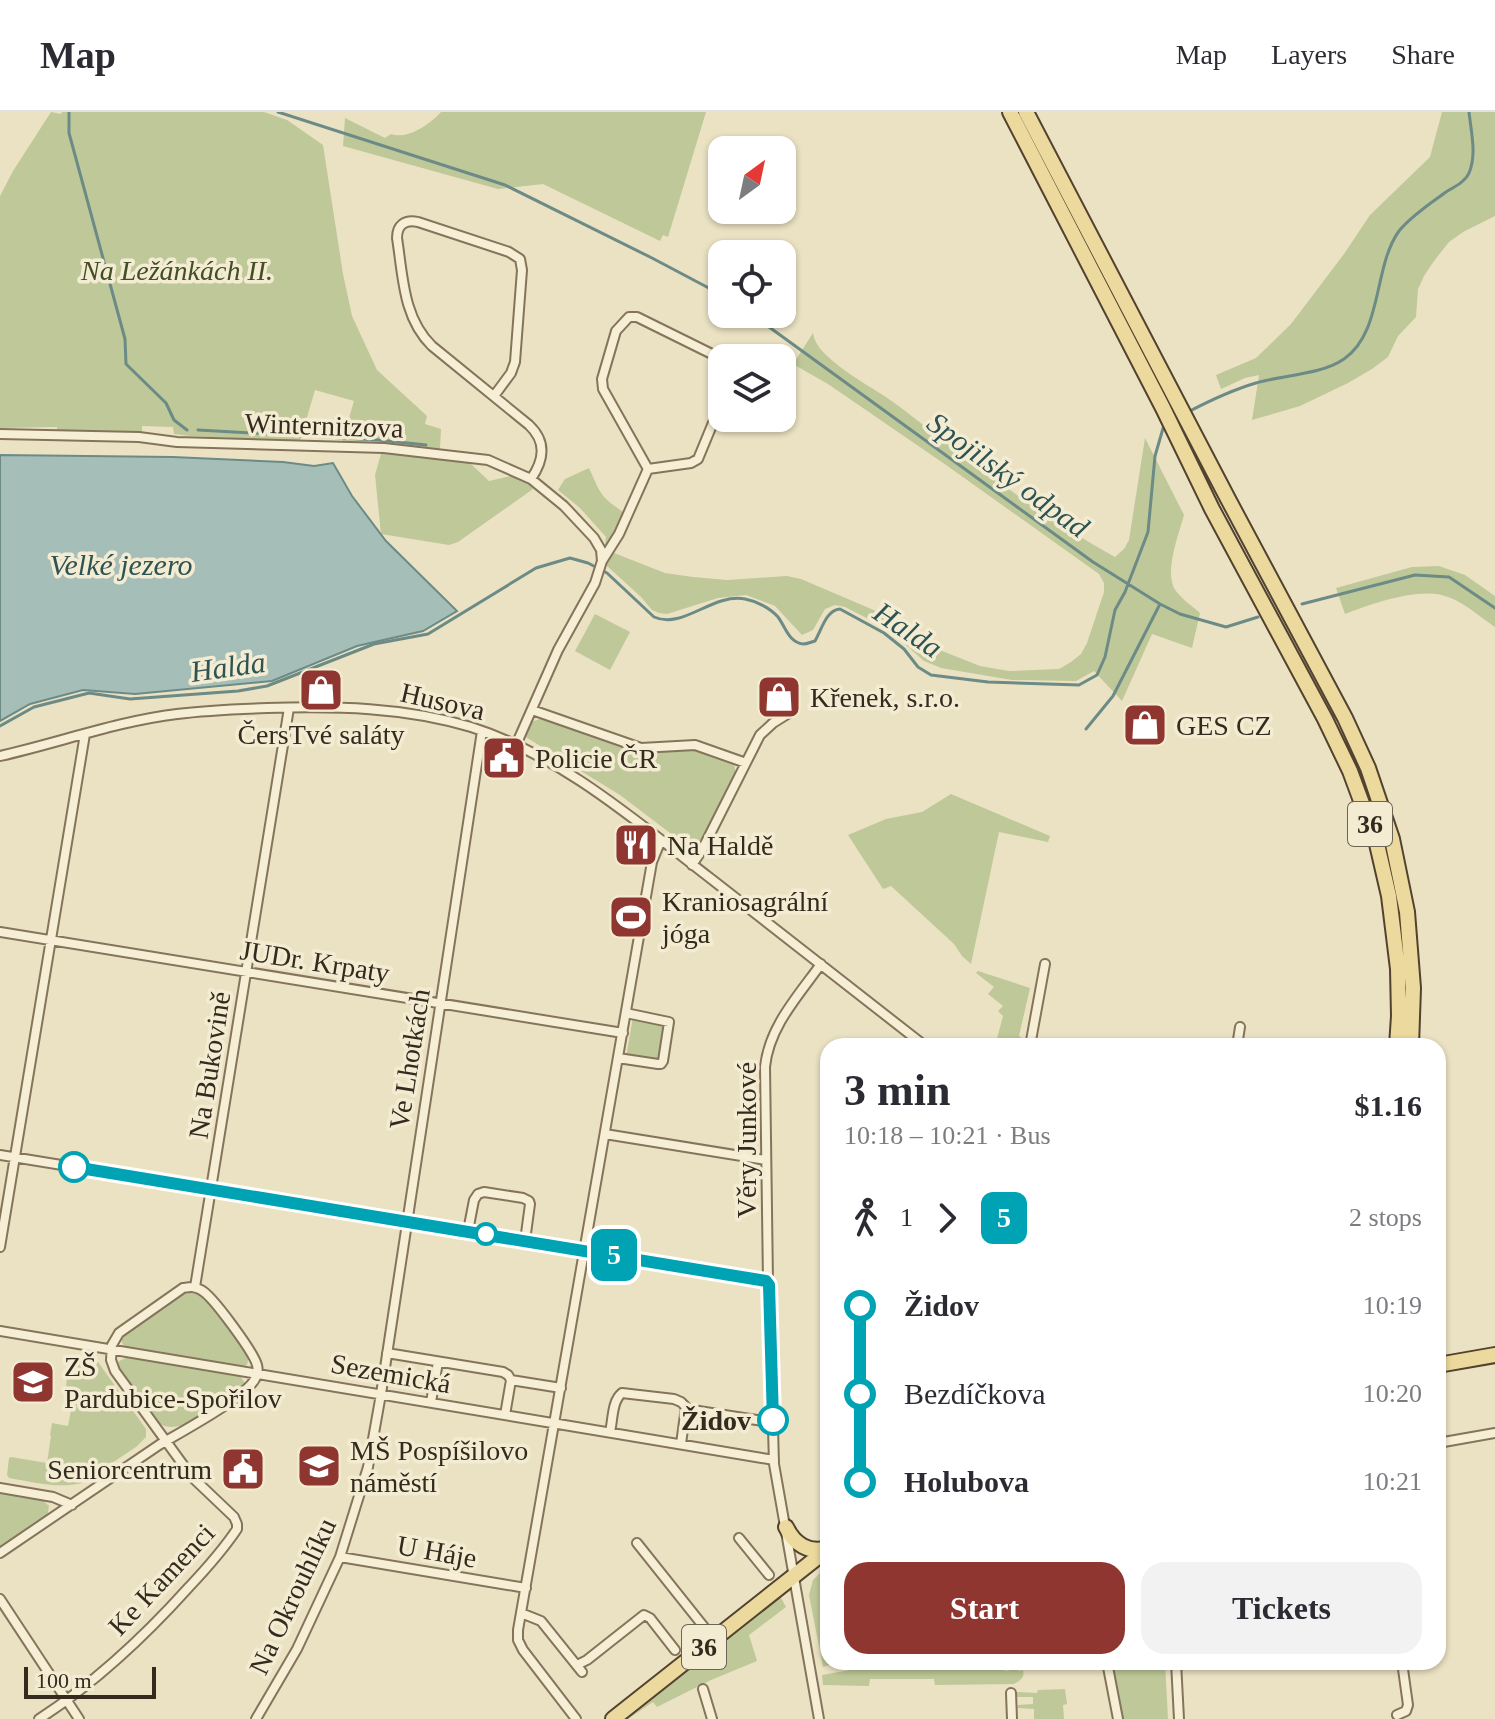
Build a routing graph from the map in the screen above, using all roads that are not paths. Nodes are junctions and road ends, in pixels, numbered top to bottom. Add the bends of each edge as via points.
1 (1010, 112) edge
2 (1026, 112) edge
3 (708, 352) edge
4 (494, 396) junction
5 (1170, 404) junction
6 (709, 432) edge
7 (0, 434) edge
8 (648, 469) junction
9 (531, 479) junction
10 (602, 561) junction
11 (289, 708) junction
12 (532, 710) junction
13 (789, 713) dead end
14 (482, 731) junction
15 (85, 734) junction
16 (516, 745) junction
17 (0, 756) edge
18 (746, 763) junction
19 (661, 840) junction
20 (692, 865) junction
21 (0, 932) edge
22 (51, 941) junction
23 (821, 964) junction
24 (1045, 964) dead end
25 (246, 972) junction
26 (440, 1004) junction
27 (626, 1013) junction
28 (1240, 1027) dead end
29 (623, 1033) junction
30 (915, 1038) edge
31 (1031, 1038) edge
32 (1238, 1038) edge
33 (1397, 1038) edge
34 (1411, 1038) edge
35 (618, 1058) junction
36 (605, 1134) junction
37 (0, 1155) edge
38 (15, 1157) junction
39 (766, 1160) junction
40 (211, 1189) junction
41 (407, 1221) junction
42 (468, 1231) junction
43 (525, 1241) junction
44 (0, 1247) edge
45 (585, 1250) junction
46 (768, 1282) junction
47 (195, 1287) junction
48 (0, 1331) edge
49 (111, 1349) junction
50 (387, 1353) junction
51 (1495, 1355) edge
52 (1446, 1361) edge
53 (438, 1362) junction
54 (257, 1373) junction
55 (511, 1380) junction
56 (561, 1388) junction
57 (381, 1394) junction
58 (431, 1402) junction
59 (686, 1409) junction
60 (505, 1415) junction
61 (763, 1421) dead end
62 (554, 1423) junction
63 (610, 1432) junction
64 (1495, 1433) edge
65 (166, 1441) junction
66 (1446, 1442) edge
67 (681, 1444) junction
68 (774, 1460) junction
69 (0, 1488) edge
70 (72, 1505) junction
71 (786, 1527) junction
72 (739, 1538) dead end
73 (637, 1543) dead end
74 (820, 1549) edge
75 (0, 1553) edge
76 (820, 1554) edge
77 (340, 1557) junction
78 (795, 1574) junction
79 (769, 1575) dead end
80 (526, 1588) junction
81 (0, 1599) edge
82 (521, 1613) junction
83 (704, 1627) dead end
84 (675, 1650) dead end
85 (1109, 1670) edge
86 (1176, 1670) edge
87 (1403, 1670) edge
88 (703, 1689) dead end
89 (1011, 1693) dead end
90 (66, 1701) junction
91 (1397, 1715) dead end
92 (39, 1719) edge
93 (79, 1719) edge
94 (256, 1719) edge
95 (576, 1719) edge
96 (613, 1719) edge
97 (712, 1719) edge
98 (819, 1719) edge
99 (1012, 1719) edge
100 (1118, 1719) edge
101 (1179, 1719) edge

1 - 5 main road, 36
2 - 5 main road, 36
3 - 8 street via 637,317 618,327 603,389
4 - 4 street via 432,346 413,322 397,238 404,223 418,222 520,259 515,362
4 - 9 street via 541,440 542,456
5 - 33 main road, 36 via 1212,509 1325,719 1369,819 1396,945
5 - 34 main road, 36 via 1203,451 1345,718 1377,791 1407,912
6 - 8 street via 698,459
7 - 9 street, Winternitzova via 384,448 488,460
8 - 10 street
9 - 10 street, Winternitzova via 588,530
10 - 12 street
11 - 14 street, Husova via 391,710
11 - 15 street, Husova via 177,714
11 - 25 street, Na Bukovině
12 - 16 street
12 - 18 street via 641,748 695,745
13 - 18 street via 763,731
14 - 16 street, Husova
14 - 26 street, Ve Lhotkách
15 - 17 street, Husova
15 - 22 street
16 - 19 street, Husova via 582,782
18 - 20 street
19 - 20 street, Husova
19 - 27 street via 652,862
20 - 23 street, Husova
21 - 22 street, JUDr. Krpaty
22 - 25 street, JUDr. Krpaty
22 - 38 street
23 - 30 street, Husova
23 - 39 street, Věry Junkové via 779,1023 767,1050
24 - 31 street
25 - 26 street, JUDr. Krpaty
25 - 40 street, Na Bukovině
26 - 29 street, JUDr. Krpaty
26 - 41 street, Ve Lhotkách
27 - 29 street
27 - 35 street via 669,1022 663,1063
28 - 32 street
29 - 35 street
35 - 36 street
36 - 39 street
36 - 45 street
37 - 38 street
38 - 40 street
38 - 44 street
39 - 46 street, Věry Junkové
40 - 41 street
40 - 47 street, Na Bukovině
41 - 42 street
41 - 50 street, Ve Lhotkách
42 - 43 street
42 - 43 street via 478,1194 523,1198 530,1204
43 - 45 street
45 - 46 street
45 - 56 street
46 - 68 street, Věry Junkové
47 - 49 street via 178,1291 119,1333
47 - 54 street via 213,1299 252,1356
48 - 49 street, Sezemická
49 - 54 street, Sezemická
49 - 65 street via 115,1371
50 - 53 street
50 - 57 street, Ve Lhotkách
51 - 52 main road
53 - 55 street via 503,1372
53 - 58 street
54 - 57 street, Sezemická
54 - 65 street via 243,1392
55 - 56 street
55 - 60 street
56 - 62 street
57 - 58 street, Sezemická
57 - 77 street, Na Okrouhlíku via 368,1467
58 - 60 street, Sezemická
59 - 61 street
59 - 63 street via 678,1400 622,1393
59 - 67 street
60 - 62 street, Sezemická
62 - 63 street, Sezemická
62 - 80 street
63 - 67 street, Sezemická
64 - 66 street
65 - 70 street
65 - 90 street, Ke Kamenci via 200,1485 234,1517 237,1527 152,1627
67 - 68 street, Sezemická
68 - 71 street, Věry Junkové
69 - 70 street
70 - 75 street
71 - 74 main road via 801,1545
71 - 78 street, Věry Junkové
72 - 79 street
73 - 83 street
76 - 78 main road, 36
77 - 80 street, U Háje
77 - 94 street, Na Okrouhlíku
78 - 96 main road, 36
78 - 98 street
80 - 82 street
81 - 90 street
82 - 84 street via 539,1619 580,1668 644,1615
82 - 95 street via 519,1645
85 - 100 street
86 - 101 street
87 - 91 street via 1408,1705
88 - 97 street
89 - 99 street
90 - 92 street, Ke Kamenci
90 - 93 street

